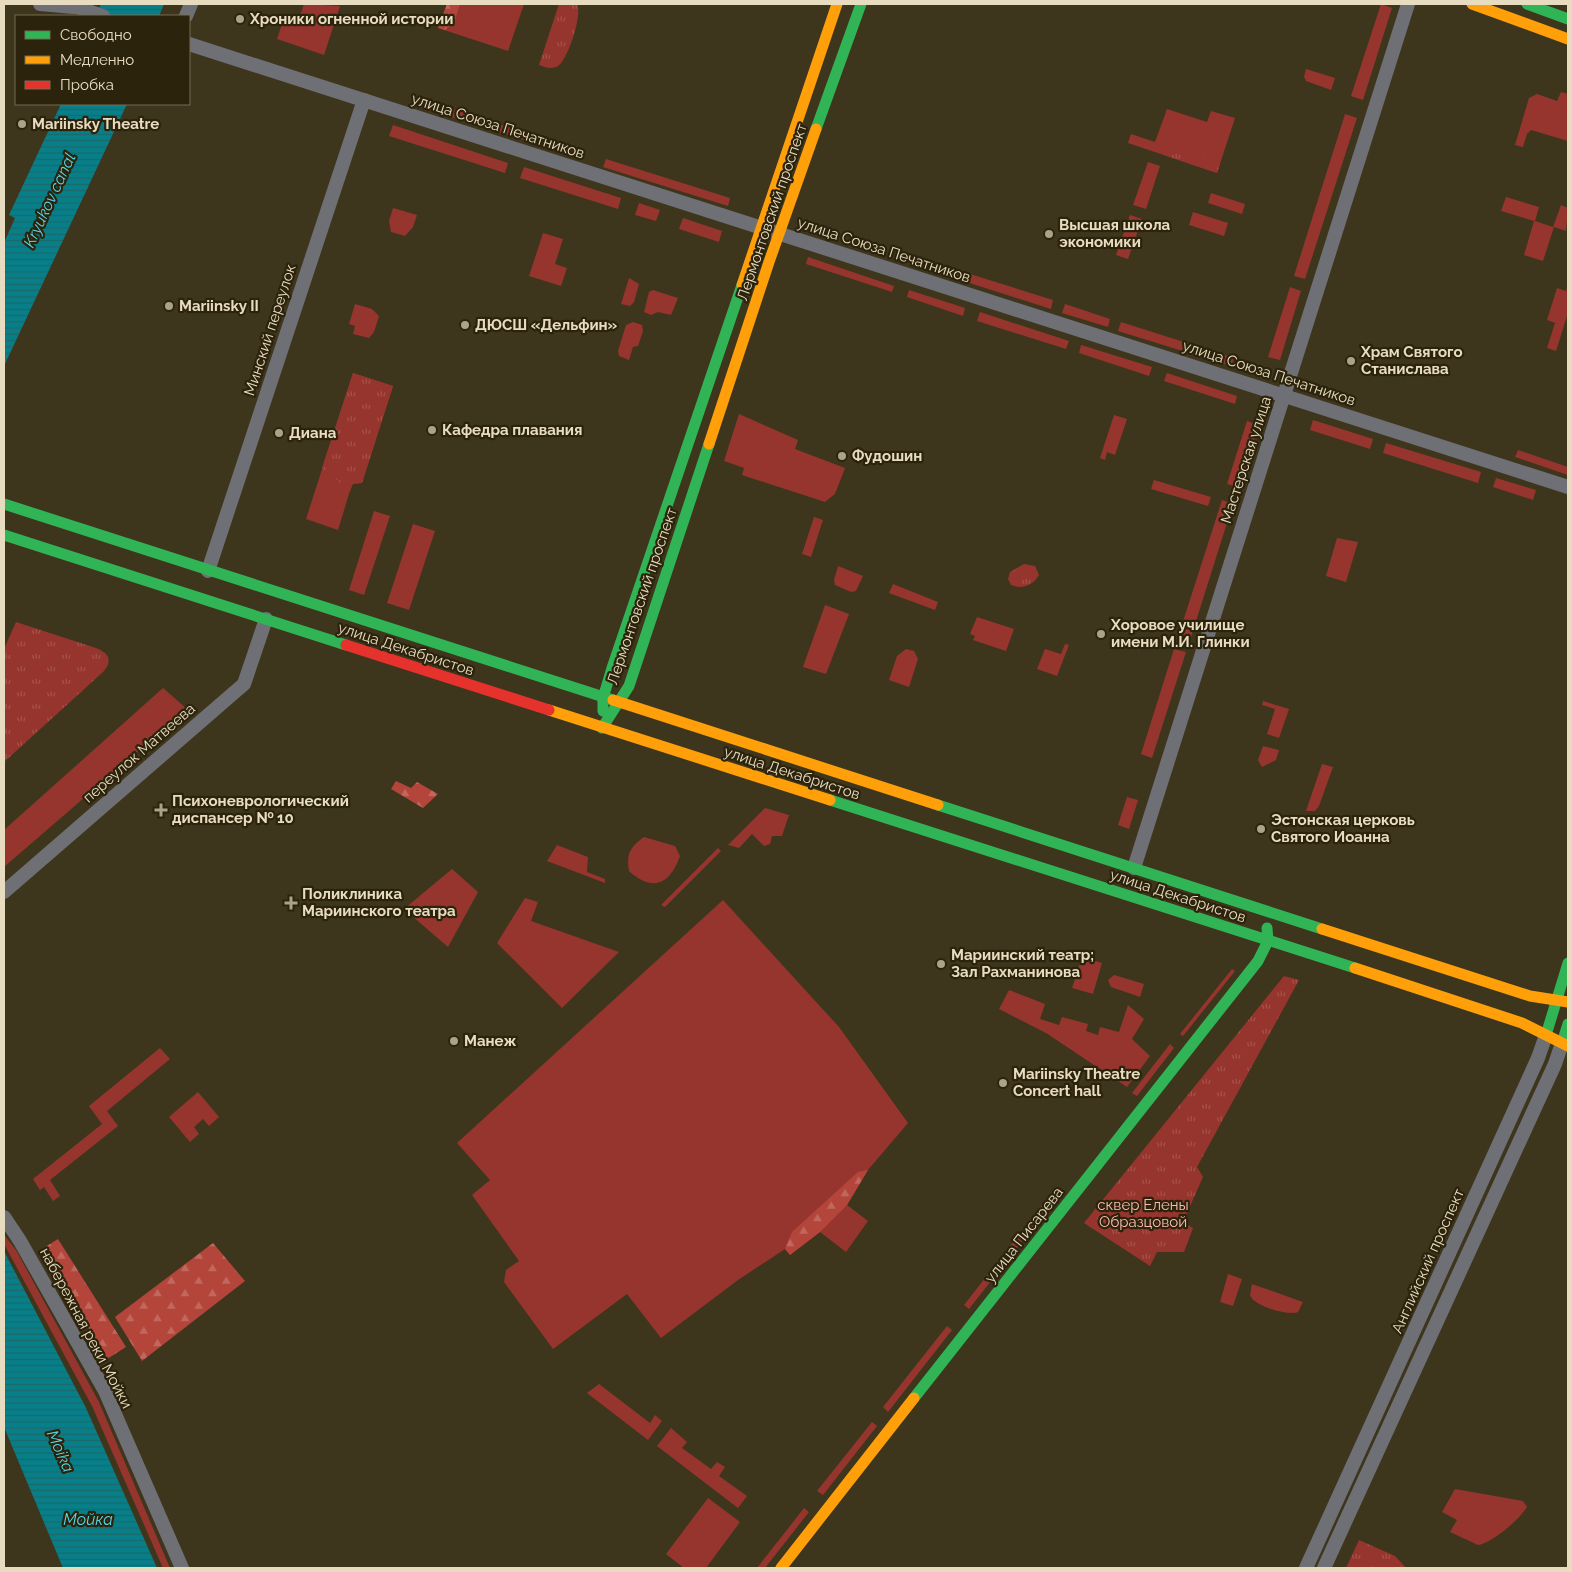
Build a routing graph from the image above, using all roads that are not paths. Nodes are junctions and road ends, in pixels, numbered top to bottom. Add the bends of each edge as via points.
1 (40, 4) edge
2 (837, 4) edge
3 (861, 4) edge
4 (1408, 4) edge
5 (1472, 4) edge
6 (1527, 4) edge
7 (72, 5) edge
8 (100, 15) edge
9 (1568, 19) edge
10 (1568, 38) edge
11 (190, 44) edge
12 (364, 100) junction
13 (761, 227) junction
14 (780, 233) junction
15 (1284, 395) junction
16 (1568, 487) edge
17 (4, 504) edge
18 (4, 535) edge
19 (208, 570) junction
20 (266, 619) junction
21 (604, 698) junction
22 (620, 703) junction
23 (602, 728) junction
24 (1134, 868) junction
25 (4, 892) edge
26 (1266, 911) junction
27 (1268, 941) junction
28 (1568, 963) edge
29 (1562, 1001) edge
30 (1568, 1024) edge
31 (1546, 1035) junction
32 (1565, 1045) edge
33 (4, 1217) edge
34 (182, 1568) edge
35 (781, 1568) edge
36 (1306, 1568) edge
37 (1324, 1568) edge

1 - 7 street
2 - 13 main road, Лермонтовский проспект
3 - 14 main road, Лермонтовский проспект
4 - 15 street, Мастерская улица
5 - 10 main road
6 - 9 main road
7 - 8 street
11 - 12 street, улица Союза Печатников
12 - 13 street, улица Союза Печатников
12 - 19 street, Минский переулок
13 - 14 street, улица Союза Печатников
13 - 21 main road, Лермонтовский проспект
14 - 15 street, улица Союза Печатников
14 - 22 main road, Лермонтовский проспект via 629,686
15 - 16 street, улица Союза Печатников
15 - 24 street, Мастерская улица
17 - 19 main road, улица Декабристов
18 - 20 main road, улица Декабристов
19 - 21 main road, улица Декабристов
20 - 23 main road, улица Декабристов
20 - 25 street, переулок Матвеева via 244,684
21 - 22 main road, улица Декабристов
21 - 23 main road, Лермонтовский проспект
22 - 23 main road, Лермонтовский проспект
22 - 24 main road, улица Декабристов
23 - 27 main road, улица Декабристов
24 - 26 main road, улица Декабристов
26 - 27 main road
26 - 29 main road, улица Декабристов via 1530,996
27 - 31 main road, улица Декабристов via 1522,1023
27 - 35 main road, улица Писарева via 1258,962
28 - 29 main road, Английский проспект
29 - 31 main road, Английский проспект
30 - 32 main road
31 - 32 main road, улица Декабристов
31 - 36 street, Английский проспект
32 - 37 street
33 - 34 street, набережная реки Мойки via 105,1391

